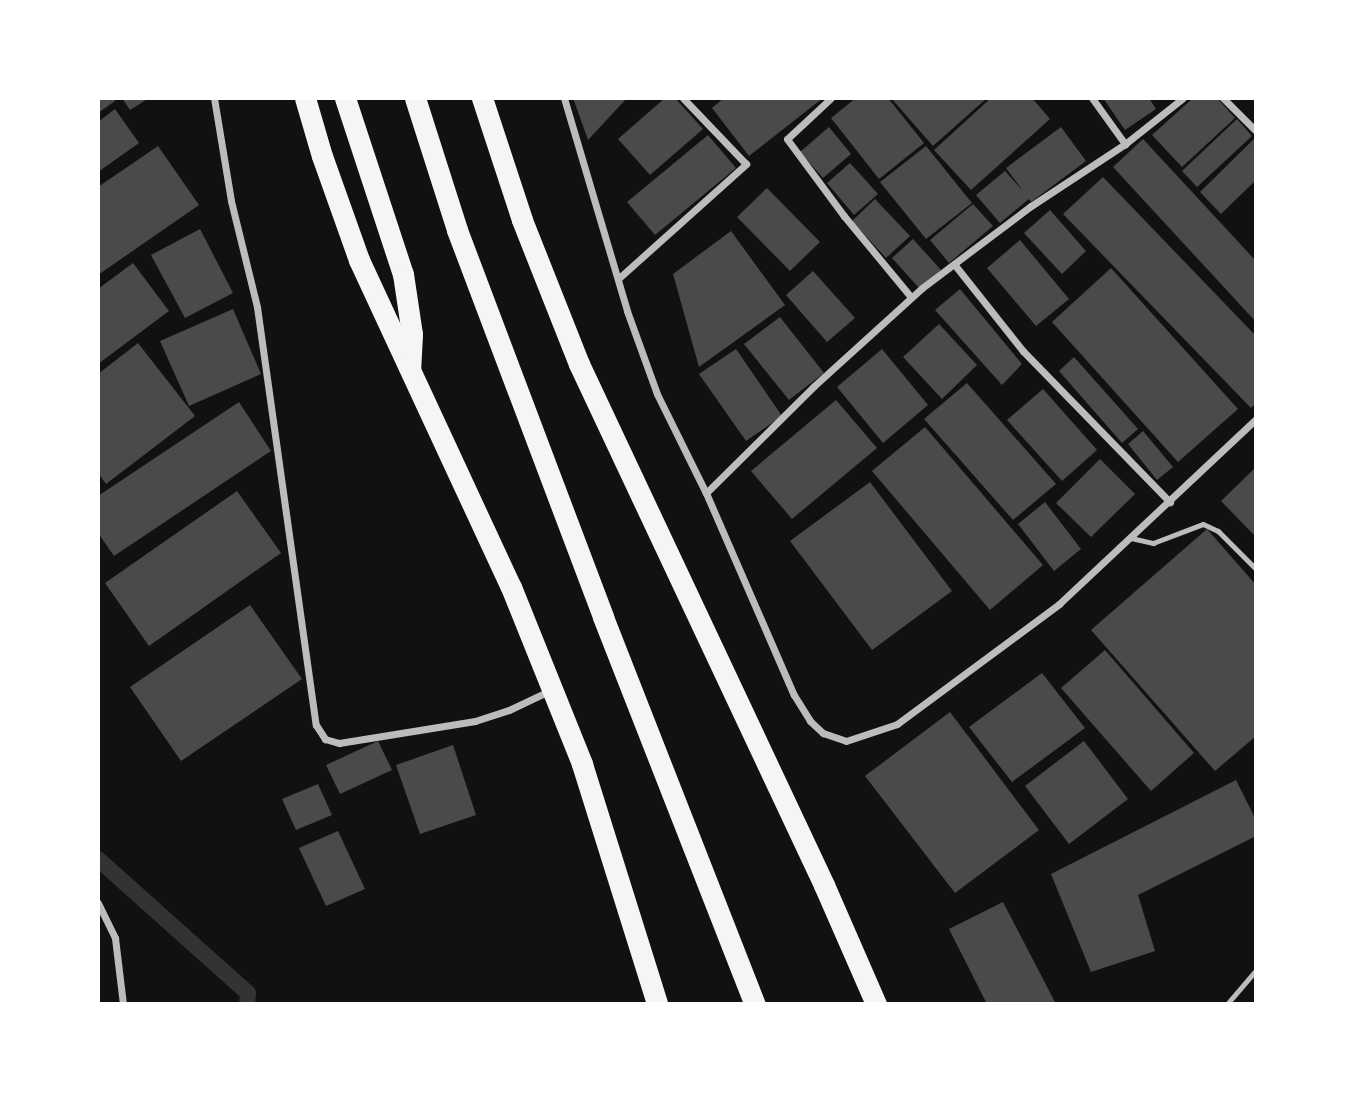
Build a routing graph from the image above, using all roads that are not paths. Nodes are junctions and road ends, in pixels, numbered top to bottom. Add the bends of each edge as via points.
1 (214, 98) edge
2 (305, 98) edge
3 (345, 98) edge
4 (415, 98) edge
5 (482, 98) edge
6 (564, 98) edge
7 (683, 98) edge
8 (831, 98) edge
9 (1092, 98) edge
10 (1183, 98) edge
11 (1223, 98) edge
12 (1256, 131) edge
13 (1125, 144) junction
14 (954, 264) junction
15 (619, 278) junction
16 (911, 296) junction
17 (410, 373) junction
18 (1256, 419) edge
19 (706, 493) junction
20 (1170, 502) junction
21 (1131, 538) junction
22 (1256, 569) edge
23 (553, 689) junction
24 (98, 903) edge
25 (1256, 970) edge
26 (122, 1004) edge
27 (657, 1004) edge
28 (755, 1004) edge
29 (876, 1004) edge
30 (1227, 1004) edge

1 - 23 street via 231,201 257,307 316,725 325,739 339,743 475,721
2 - 17 highway via 340,208
3 - 17 highway via 403,274 412,334
4 - 28 highway via 457,230
5 - 29 highway via 522,220 579,364
6 - 15 street
7 - 15 street via 746,164
8 - 16 street via 787,139
9 - 13 street
10 - 13 street
11 - 12 street
13 - 14 street
14 - 16 street
14 - 20 street via 1023,351
15 - 19 street via 657,394
16 - 19 street
17 - 23 highway via 473,502
18 - 20 street
19 - 21 street via 794,695 810,721 824,733 846,741 897,724 1059,604
20 - 21 street
21 - 22 lane via 1153,543 1203,524 1218,531
23 - 27 highway via 606,834
24 - 26 street via 115,938
25 - 30 lane

